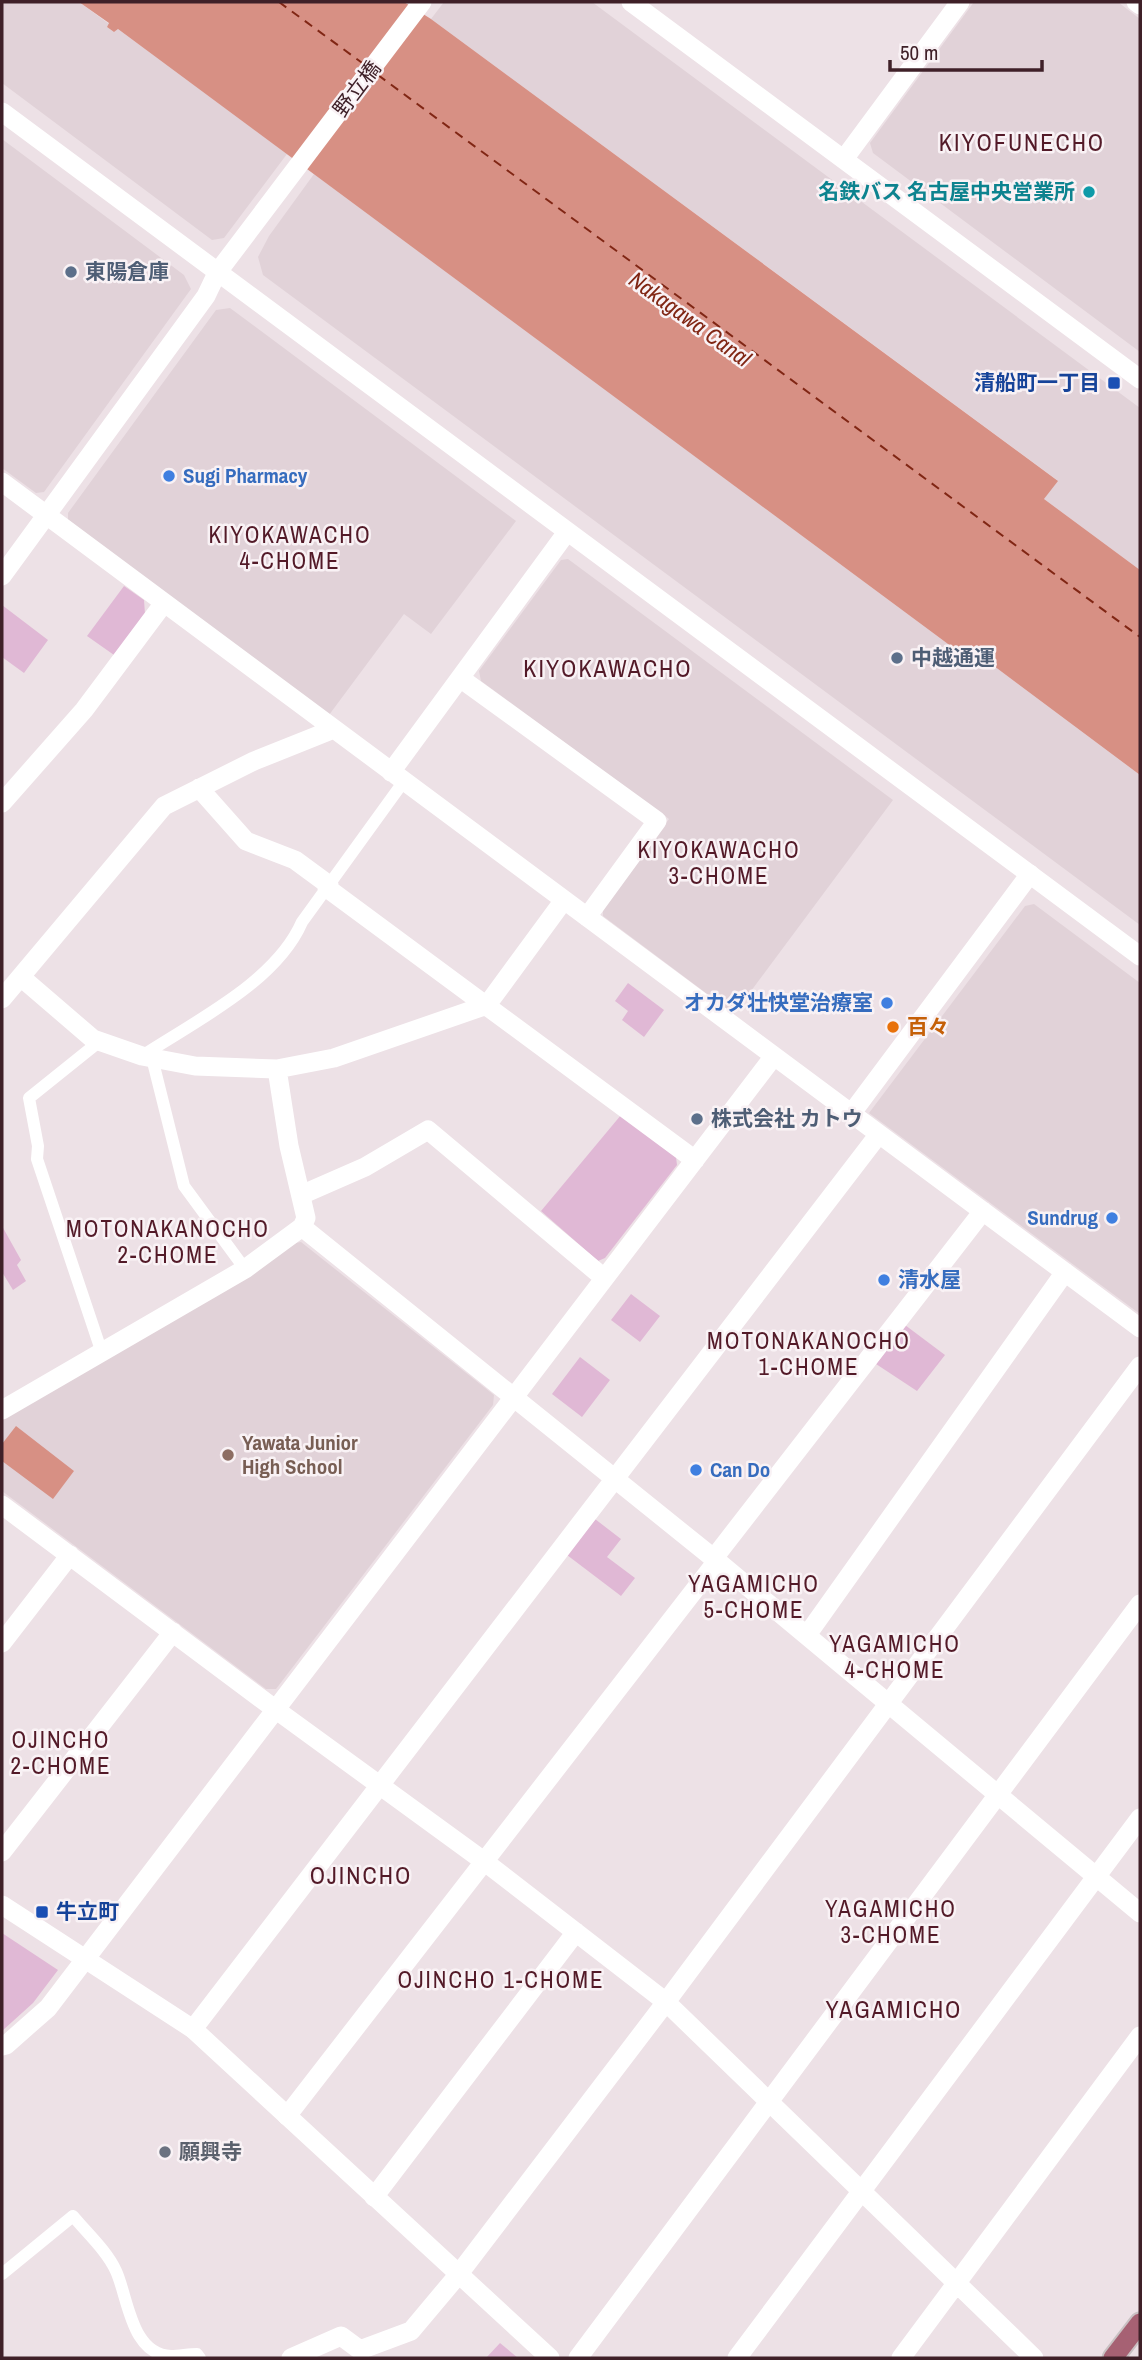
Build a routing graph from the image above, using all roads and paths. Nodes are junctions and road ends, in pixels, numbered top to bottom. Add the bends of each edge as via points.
1 (631, 2) edge
2 (961, 2) edge
3 (1136, 2) edge
4 (421, 3) edge
5 (1140, 5) edge
6 (2, 112) edge
7 (844, 159) junction
8 (218, 273) junction
9 (1140, 379) edge
10 (2, 482) edge
11 (46, 515) junction
12 (567, 532) junction
13 (2, 576) edge
14 (164, 603) junction
15 (460, 678) junction
16 (334, 729) junction
17 (397, 776) junction
18 (199, 788) junction
19 (2, 803) edge
20 (1030, 874) junction
21 (328, 886) junction
22 (564, 900) junction
23 (587, 917) junction
24 (1140, 956) edge
25 (22, 978) junction
26 (3, 996) edge
27 (487, 1005) junction
28 (100, 1041) junction
29 (774, 1056) junction
30 (147, 1057) junction
31 (277, 1069) junction
32 (851, 1114) junction
33 (879, 1134) junction
34 (695, 1160) junction
35 (301, 1195) junction
36 (983, 1212) junction
37 (302, 1227) junction
38 (245, 1269) junction
39 (1065, 1272) junction
40 (604, 1278) junction
41 (1140, 1328) edge
42 (102, 1353) junction
43 (1140, 1366) edge
44 (513, 1398) junction
45 (2, 1410) edge
46 (615, 1479) junction
47 (2, 1505) edge
48 (70, 1555) junction
49 (715, 1560) junction
50 (1140, 1604) edge
51 (173, 1632) junction
52 (807, 1635) junction
53 (2, 1643) edge
54 (889, 1703) junction
55 (275, 1709) junction
56 (380, 1785) junction
57 (999, 1795) junction
58 (1140, 1818) edge
59 (2, 1852) edge
60 (485, 1862) junction
61 (1097, 1876) junction
62 (2, 1905) edge
63 (1140, 1913) edge
64 (576, 1932) junction
65 (84, 1959) junction
66 (666, 2002) junction
67 (193, 2029) junction
68 (1140, 2036) edge
69 (2, 2046) edge
70 (770, 2103) junction
71 (287, 2116) junction
72 (861, 2192) junction
73 (374, 2197) junction
74 (2, 2274) edge
75 (458, 2275) junction
76 (956, 2284) junction
77 (1140, 2323) edge
78 (200, 2358) edge
79 (291, 2358) edge
80 (550, 2358) edge
81 (578, 2358) edge
82 (737, 2358) edge
83 (901, 2358) edge
84 (1034, 2358) edge
85 (1114, 2358) edge

1 - 7 street
2 - 7 street
3 - 5 street
4 - 8 street, 野立橋
6 - 8 street
7 - 9 street
8 - 11 street, 野立橋 via 206,296
8 - 12 street
10 - 11 street
11 - 13 street, 野立橋
11 - 14 street
12 - 15 street
12 - 20 street
14 - 16 street
14 - 19 street via 83,710
15 - 17 street
15 - 23 street via 657,821
16 - 17 street
16 - 18 street
17 - 21 lane
17 - 22 street
18 - 21 street via 246,841 295,860
18 - 25 street via 164,806
20 - 24 street
20 - 32 street
21 - 27 street
21 - 30 lane via 295,940 263,975
22 - 23 street
22 - 27 street
23 - 29 street
25 - 26 street
25 - 28 street
27 - 31 street via 334,1058
27 - 34 street
28 - 30 street
28 - 42 lane via 29,1098 37,1159
29 - 32 street
29 - 34 street
30 - 31 street via 195,1066
30 - 38 lane via 184,1186
31 - 35 street
32 - 33 street
33 - 36 street
33 - 46 street
34 - 40 street
35 - 37 street via 306,1218
35 - 40 street via 365,1167 428,1130
36 - 39 street
36 - 49 street
37 - 38 street
37 - 44 street
38 - 42 street
39 - 41 street
39 - 52 street
40 - 44 street
42 - 45 street
43 - 54 street
44 - 46 street
44 - 55 street
46 - 49 street
46 - 56 street
47 - 48 street
48 - 51 street
48 - 53 street
49 - 52 street
49 - 60 street
50 - 57 street
51 - 55 street
51 - 59 street
52 - 54 street
54 - 57 street
54 - 66 street
55 - 56 street
55 - 65 street
56 - 60 street
56 - 67 street
57 - 61 street
57 - 70 street
58 - 61 street
60 - 64 street
60 - 71 street
61 - 63 street
61 - 72 street
62 - 65 street
64 - 66 street
64 - 73 street
65 - 67 street
65 - 69 street via 48,2008
66 - 70 street
66 - 75 street
67 - 71 street
68 - 76 street
70 - 72 street
70 - 81 street
71 - 73 street
72 - 76 street
72 - 82 street
73 - 75 street
74 - 78 lane via 73,2216 112,2263 134,2327 145,2343 158,2354 197,2354
75 - 79 street via 411,2331 360,2350 341,2336
75 - 80 street
76 - 83 street
76 - 84 street
77 - 85 main road

